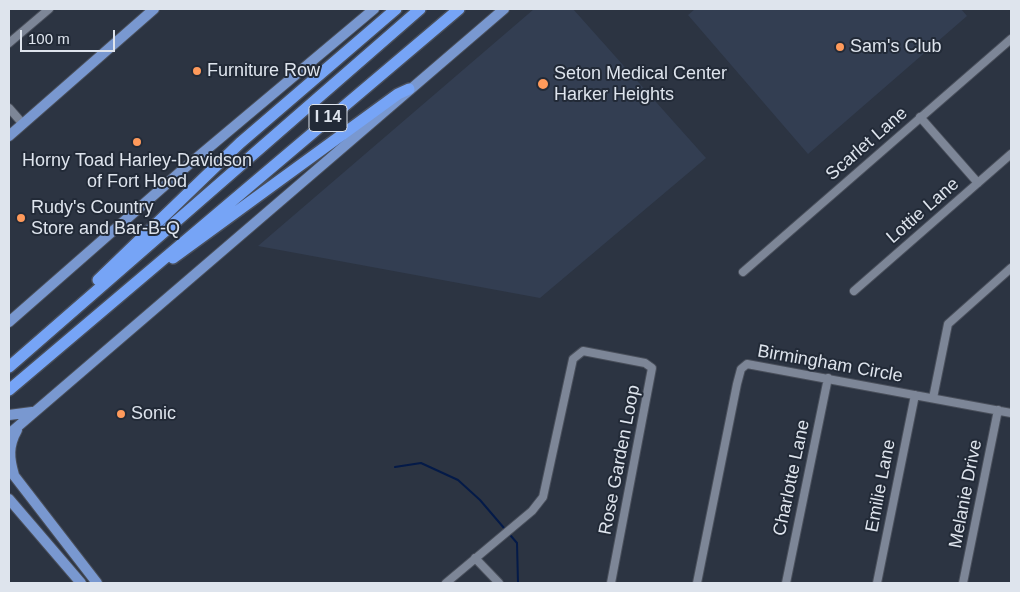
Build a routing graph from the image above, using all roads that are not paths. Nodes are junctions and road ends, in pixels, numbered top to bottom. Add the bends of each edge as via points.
1 (49, 9) edge
2 (154, 9) edge
3 (374, 9) edge
4 (396, 9) edge
5 (420, 9) edge
6 (459, 9) edge
7 (504, 9) edge
8 (1011, 38) edge
9 (9, 43) edge
10 (410, 89) junction
11 (9, 108) edge
12 (920, 117) junction
13 (23, 124) junction
14 (9, 136) edge
15 (1011, 154) edge
16 (978, 183) junction
17 (1011, 268) edge
18 (151, 269) junction
19 (743, 272) dead end
20 (854, 291) dead end
21 (81, 304) junction
22 (9, 322) edge
23 (9, 367) edge
24 (828, 378) junction
25 (12, 387) edge
26 (914, 395) junction
27 (933, 398) junction
28 (998, 410) junction
29 (34, 412) junction
30 (1011, 413) edge
31 (9, 415) edge
32 (21, 424) junction
33 (9, 434) edge
34 (12, 473) edge
35 (9, 499) edge
36 (475, 558) junction
37 (81, 583) edge
38 (97, 583) edge
39 (446, 583) edge
40 (499, 583) edge
41 (611, 583) edge
42 (697, 583) edge
43 (786, 583) edge
44 (877, 583) edge
45 (964, 583) edge

1 - 9 street
2 - 13 main road
3 - 22 main road
4 - 21 highway via 240,143 94,284
5 - 21 highway, I 14
6 - 18 highway, I 14
7 - 10 main road
8 - 12 street, Scarlet Lane
10 - 18 highway via 398,94 169,261
10 - 29 main road
11 - 13 street
12 - 16 street
12 - 19 street, Scarlet Lane
13 - 14 main road
15 - 16 street, Lottie Lane
16 - 20 street, Lottie Lane
17 - 27 street via 948,324
18 - 25 highway, I 14
21 - 23 highway, I 14
24 - 26 street, Birmingham Circle
24 - 42 street, Birmingham Circle via 747,364 741,369
24 - 43 street, Charlotte Lane
26 - 27 street, Birmingham Circle
26 - 44 street, Emilie Lane
27 - 28 street, Birmingham Circle
28 - 30 street, Birmingham Circle
28 - 45 street, Melanie Drive
29 - 31 main road
29 - 32 main road
32 - 33 main road
32 - 34 main road via 10,445
34 - 38 main road
35 - 37 main road
36 - 39 street, Rose Garden Loop
36 - 40 street
36 - 41 street, Rose Garden Loop via 532,511 544,497 573,359 583,351 645,363 652,368

